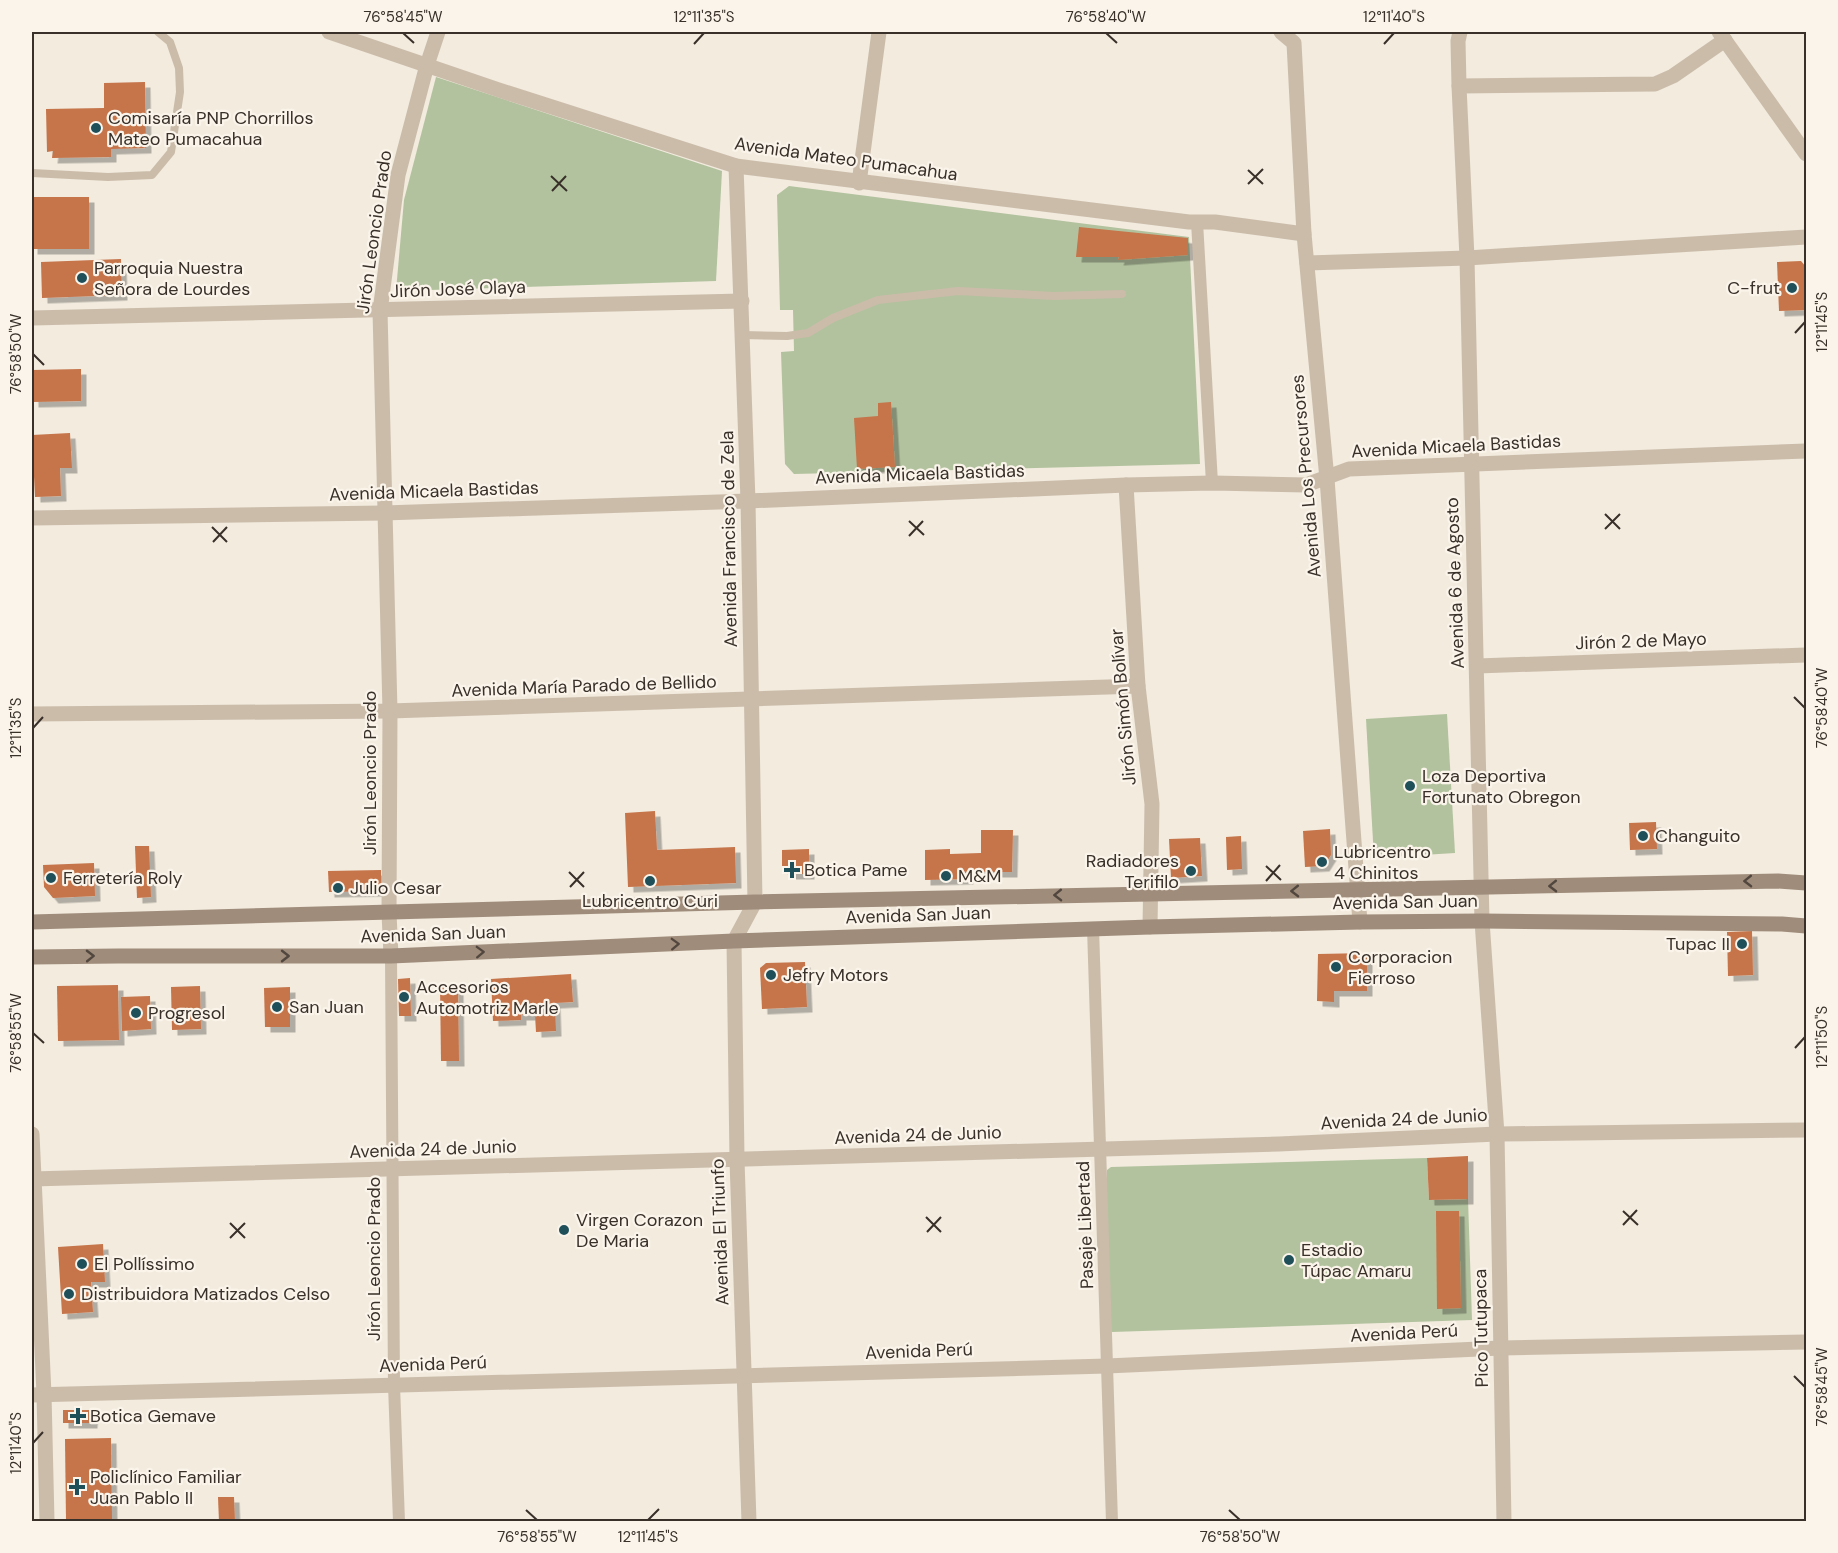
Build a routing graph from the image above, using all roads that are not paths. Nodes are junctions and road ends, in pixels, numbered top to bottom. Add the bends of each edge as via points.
1 (158, 32) edge
2 (329, 32) edge
3 (438, 32) edge
4 (879, 32) edge
5 (1281, 32) edge
6 (1460, 32) edge
7 (1722, 36) edge
8 (427, 66) junction
9 (1459, 86) junction
10 (1806, 154) edge
11 (736, 166) junction
12 (32, 173) edge
13 (859, 183) junction
14 (1197, 222) junction
15 (1304, 234) junction
16 (1806, 237) edge
17 (1467, 258) junction
18 (1307, 263) junction
19 (1122, 294) dead end
20 (742, 301) junction
21 (380, 311) junction
22 (32, 318) edge
23 (743, 335) junction
24 (1806, 451) edge
25 (1471, 464) junction
26 (1327, 478) junction
27 (1212, 483) junction
28 (1126, 485) junction
29 (748, 501) junction
30 (384, 513) junction
31 (32, 518) edge
32 (1806, 655) edge
33 (1476, 666) junction
34 (1138, 686) junction
35 (753, 700) junction
36 (390, 711) junction
37 (32, 714) edge
38 (1806, 883) edge
39 (1481, 888) junction
40 (1357, 890) junction
41 (1150, 893) junction
42 (755, 902) junction
43 (389, 913) junction
44 (1482, 921) junction
45 (32, 922) edge
46 (1360, 922) junction
47 (1806, 926) edge
48 (1150, 927) junction
49 (1093, 928) junction
50 (734, 941) junction
51 (391, 956) junction
52 (32, 957) edge
53 (1806, 1130) edge
54 (32, 1134) edge
55 (1497, 1134) junction
56 (1100, 1150) junction
57 (737, 1160) junction
58 (393, 1169) junction
59 (33, 1179) edge
60 (1806, 1342) edge
61 (1501, 1348) junction
62 (1107, 1366) junction
63 (745, 1376) junction
64 (394, 1385) junction
65 (38, 1395) edge
66 (47, 1521) edge
67 (399, 1521) edge
68 (749, 1521) edge
69 (1112, 1521) edge
70 (1504, 1521) edge

1 - 12 lane via 170,42 179,68 180,92 171,152 163,164 152,175
2 - 8 street, Avenida Mateo Pumacahua
3 - 8 street, Jirón Leoncio Prado
4 - 13 street
5 - 15 street, Avenida Los Precursores via 1294,43
6 - 9 street, Avenida 6 de Agosto
7 - 9 street via 1673,76 1655,84
7 - 10 street
8 - 11 street, Avenida Mateo Pumacahua
8 - 21 street, Jirón Leoncio Prado via 398,175
9 - 17 street, Avenida 6 de Agosto
11 - 13 street, Avenida Mateo Pumacahua
11 - 20 street, Avenida Francisco de Zela
13 - 14 street, Avenida Mateo Pumacahua
14 - 15 street, Avenida Mateo Pumacahua
14 - 27 street
15 - 18 street, Avenida Los Precursores
16 - 17 street
17 - 18 street
17 - 25 street, Avenida 6 de Agosto
18 - 26 street, Avenida Los Precursores
19 - 23 lane via 1054,296 958,291 878,300 808,333
20 - 21 street, Jirón José Olaya
20 - 23 street, Avenida Francisco de Zela
21 - 22 street, Jirón José Olaya
21 - 30 street, Jirón Leoncio Prado
23 - 29 street, Avenida Francisco de Zela
24 - 25 street, Avenida Micaela Bastidas
25 - 26 street, Avenida Micaela Bastidas via 1349,469
25 - 33 street, Avenida 6 de Agosto
26 - 27 street, Avenida Micaela Bastidas via 1306,485
26 - 40 street, Avenida Los Precursores
27 - 28 street, Avenida Micaela Bastidas
28 - 29 street, Avenida Micaela Bastidas
28 - 34 street, Jirón Simón Bolívar
29 - 30 street, Avenida Micaela Bastidas
29 - 35 street, Avenida Francisco de Zela
30 - 31 street, Avenida Micaela Bastidas
30 - 36 street, Jirón Leoncio Prado
32 - 33 street, Jirón 2 de Mayo
33 - 39 street, Avenida 6 de Agosto
34 - 35 street, Avenida María Parado de Bellido
34 - 41 street, Jirón Simón Bolívar via 1152,804
35 - 36 street, Avenida María Parado de Bellido
35 - 42 street, Avenida Francisco de Zela
36 - 37 street, Avenida María Parado de Bellido
36 - 43 street, Jirón Leoncio Prado
38 -> 39 main road, Avenida San Juan
39 - 40 main road, Avenida San Juan
39 - 44 street, Avenida 6 de Agosto
40 -> 41 main road, Avenida San Juan
40 - 46 street, Avenida Los Precursores
41 -> 42 main road, Avenida San Juan
41 - 48 street, Jirón Simón Bolívar
42 - 43 main road, Avenida San Juan
42 - 50 street, Avenida Francisco de Zela
43 - 45 main road, Avenida San Juan
43 - 51 street, Jirón Leoncio Prado
44 - 46 main road, Avenida San Juan
44 - 47 main road, Avenida San Juan
44 - 55 street, Avenida 6 de Agosto
46 - 48 main road, Avenida San Juan
48 - 49 main road, Avenida San Juan
49 - 50 main road, Avenida San Juan
49 - 56 street, Pasaje Libertad
51 -> 50 main road, Avenida San Juan
50 - 57 street, Avenida El Triunfo
52 -> 51 main road, Avenida San Juan
51 - 58 street, Jirón Leoncio Prado
53 - 55 street, Avenida 24 de Junio
54 - 59 street
55 - 56 street, Avenida 24 de Junio
55 - 61 street, Pico Tutupaca
56 - 57 street, Avenida 24 de Junio
56 - 62 street, Pasaje Libertad
57 - 58 street, Avenida 24 de Junio
57 - 63 street, Avenida El Triunfo
58 - 59 street, Avenida 24 de Junio
58 - 64 street, Jirón Leoncio Prado
59 - 65 street
60 - 61 street, Avenida Perú
61 - 62 street, Avenida Perú
61 - 70 street, Pico Tutupaca
62 - 63 street, Avenida Perú
62 - 69 street, Pasaje Libertad
63 - 64 street, Avenida Perú
63 - 68 street, Avenida El Triunfo
64 - 65 street, Avenida Perú
64 - 67 street, Jirón Leoncio Prado
65 - 66 street

